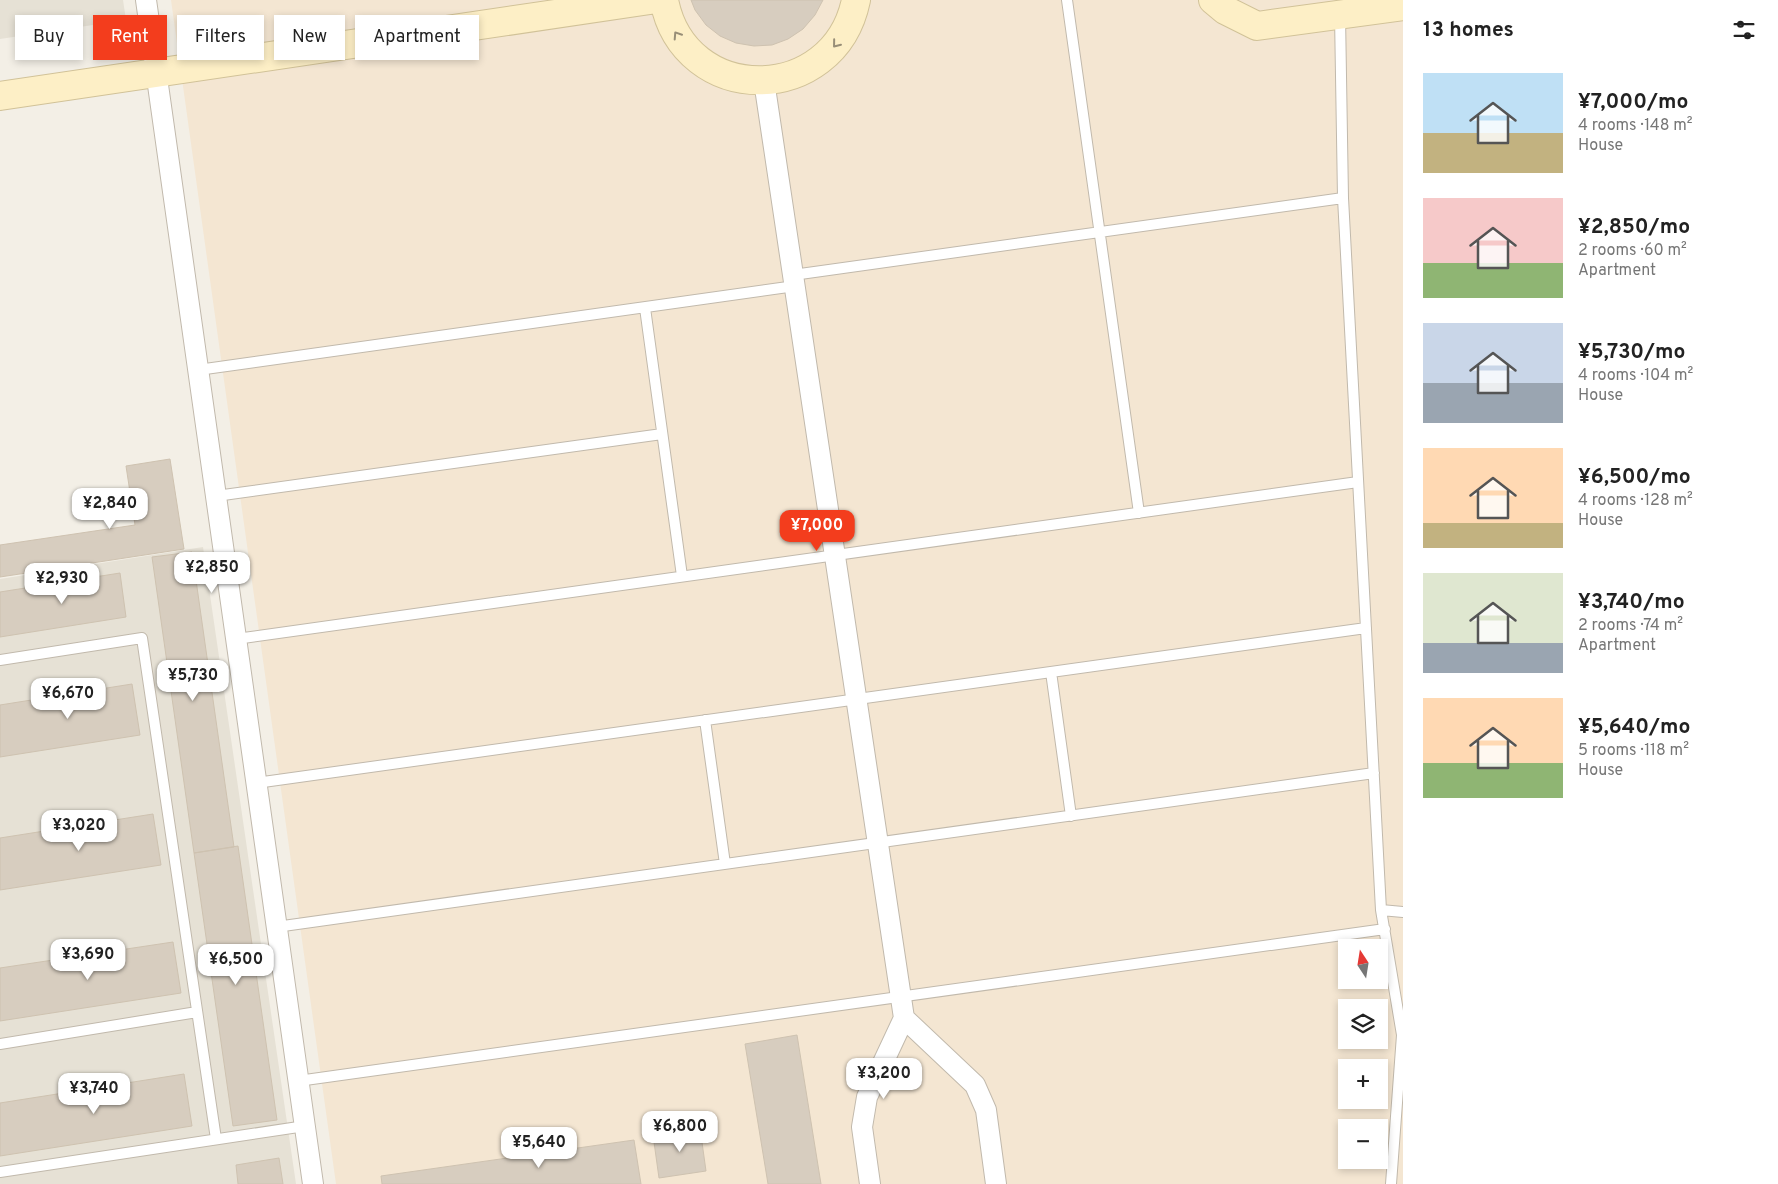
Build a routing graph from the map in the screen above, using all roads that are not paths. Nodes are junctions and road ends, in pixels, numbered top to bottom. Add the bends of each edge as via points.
1 (146, 0) edge
2 (650, 0) edge
3 (664, 0) edge
4 (856, 0) edge
5 (1067, 0) edge
6 (1213, 0) edge
7 (1403, 6) edge
8 (1340, 14) junction
9 (156, 73) junction
10 (764, 81) junction
11 (0, 96) edge
12 (1343, 198) junction
13 (1099, 232) junction
14 (794, 281) junction
15 (645, 308) junction
16 (198, 370) junction
17 (662, 434) junction
18 (1358, 482) junction
19 (216, 496) junction
20 (1139, 513) junction
21 (835, 555) junction
22 (682, 576) junction
23 (1366, 628) junction
24 (236, 639) junction
25 (0, 660) edge
26 (1051, 672) junction
27 (857, 699) junction
28 (705, 720) junction
29 (1374, 773) junction
30 (256, 783) junction
31 (1071, 816) junction
32 (878, 843) junction
33 (725, 864) junction
34 (1381, 910) junction
35 (1403, 912) edge
36 (276, 927) junction
37 (1384, 929) junction
38 (901, 997) junction
39 (197, 1012) junction
40 (904, 1018) junction
41 (0, 1044) edge
42 (298, 1081) junction
43 (305, 1126) junction
44 (216, 1139) junction
45 (0, 1172) edge
46 (313, 1184) edge
47 (870, 1184) edge
48 (996, 1184) edge
49 (1391, 1184) edge

1 - 9 street
2 - 9 street
10 -> 3 street via 728,76 702,63 674,32
4 -> 10 street via 839,42 824,57 806,70
5 - 13 lane
6 - 8 street via 1225,10 1257,26
7 - 8 street
8 - 12 lane
9 - 11 street
9 - 16 street
10 - 14 street
12 - 13 lane
12 - 18 lane
13 - 14 lane
13 - 20 lane
14 - 15 lane
14 - 21 street
15 - 16 lane
15 - 17 lane
16 - 19 street
17 - 19 lane
17 - 22 lane
18 - 20 lane
18 - 23 lane
19 - 24 street
20 - 21 lane
21 - 22 lane
21 - 27 street
22 - 24 lane
23 - 26 lane
23 - 29 lane
24 - 30 street
25 - 39 lane via 142,638
26 - 27 lane
26 - 31 lane
27 - 28 lane
27 - 32 street
28 - 30 lane
28 - 33 lane
29 - 31 lane
29 - 34 lane
30 - 36 street
31 - 32 lane
32 - 33 lane
32 - 38 street
33 - 36 lane
34 - 35 lane
34 - 37 lane
36 - 42 street
37 - 38 lane
37 - 49 lane via 1402,1035
38 - 40 street
38 - 42 lane
39 - 41 lane
39 - 44 lane
40 - 47 street via 866,1097 862,1128
40 - 48 street via 975,1085 986,1110
42 - 43 street
43 - 44 lane
43 - 46 street
44 - 45 lane

